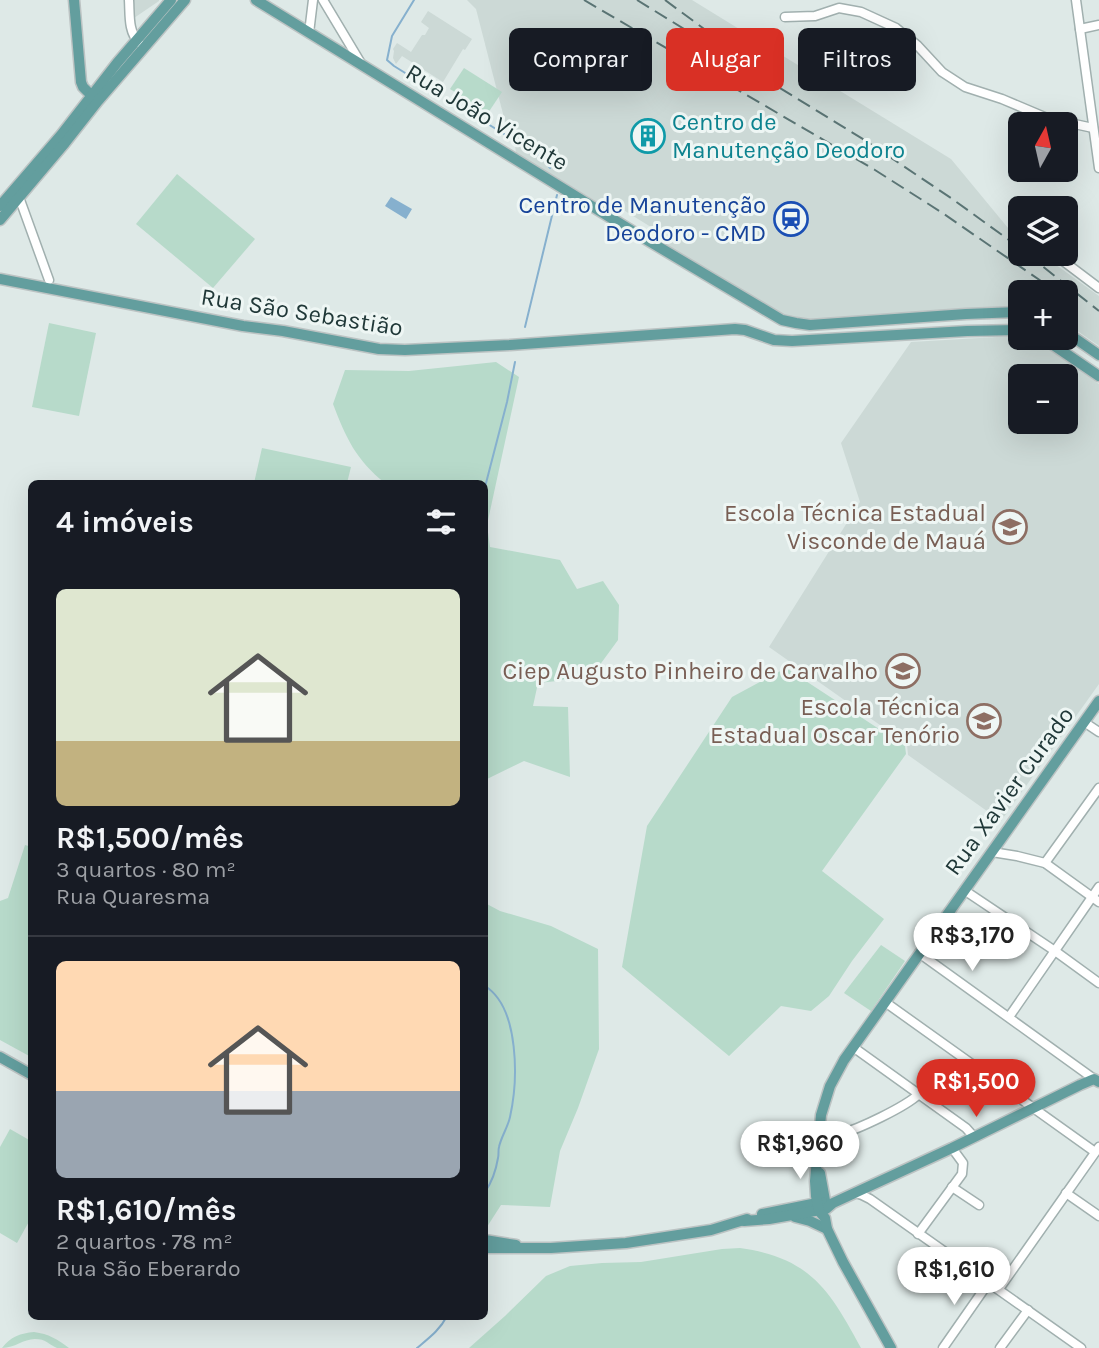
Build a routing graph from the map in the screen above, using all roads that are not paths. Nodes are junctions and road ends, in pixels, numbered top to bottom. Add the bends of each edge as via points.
1 (74, 0) edge
2 (129, 0) edge
3 (256, 0) edge
4 (313, 0) edge
5 (323, 0) edge
6 (1076, 0) edge
7 (175, 1) edge
8 (838, 4) edge
9 (785, 17) dead end
10 (1099, 25) edge
11 (1080, 29) junction
12 (309, 33) junction
13 (140, 44) junction
14 (362, 65) junction
15 (95, 98) junction
16 (1099, 98) edge
17 (1089, 100) junction
18 (1093, 128) junction
19 (1099, 167) edge
20 (19, 197) junction
21 (0, 206) edge
22 (0, 220) edge
23 (1070, 266) edge
24 (0, 279) edge
25 (49, 280) dead end
26 (1099, 288) edge
27 (1008, 312) edge
28 (966, 314) junction
29 (1008, 330) edge
30 (967, 331) junction
31 (1078, 340) edge
32 (1062, 350) edge
33 (1099, 355) edge
34 (1099, 376) edge
35 (1099, 701) edge
36 (1084, 722) junction
37 (1099, 732) edge
38 (1099, 788) edge
39 (992, 852) junction
40 (1045, 863) junction
41 (1099, 887) edge
42 (964, 890) junction
43 (1095, 899) edge
44 (1055, 951) junction
45 (919, 953) junction
46 (1099, 983) edge
47 (885, 1002) junction
48 (1009, 1017) junction
49 (853, 1046) junction
50 (0, 1057) edge
51 (1081, 1069) junction
52 (28, 1073) edge
53 (1097, 1080) edge
54 (1080, 1085) junction
55 (919, 1094) junction
56 (1035, 1108) junction
57 (974, 1137) junction
58 (818, 1138) junction
59 (952, 1148) junction
60 (1097, 1149) edge
61 (870, 1186) junction
62 (953, 1187) junction
63 (1066, 1193) junction
64 (855, 1194) junction
65 (870, 1199) junction
66 (979, 1205) dead end
67 (824, 1207) junction
68 (788, 1216) junction
69 (1099, 1216) edge
70 (744, 1221) junction
71 (827, 1229) junction
72 (918, 1234) junction
73 (488, 1240) edge
74 (523, 1247) junction
75 (488, 1248) edge
76 (989, 1282) junction
77 (999, 1289) junction
78 (1028, 1310) junction
79 (891, 1348) edge
80 (943, 1348) edge
81 (1000, 1348) edge
82 (1081, 1348) edge

1 - 15 main road via 81,82
2 - 13 street via 132,35
3 - 12 main road, Rua João Vicente
4 - 12 street
5 - 14 street, Rua João Vicente
6 - 11 street
7 - 13 main road
8 - 9 street via 815,16
8 - 18 street via 896,28 942,72 965,87 1047,118
10 - 11 street
11 - 17 street
12 - 14 main road, Rua João Vicente
13 - 15 main road
14 - 28 main road, Rua João Vicente via 782,320 810,325
15 - 20 main road
15 - 21 main road
16 - 17 street
17 - 18 street
18 - 19 street
20 - 22 main road
20 - 25 street
23 - 26 street
24 - 30 main road, Rua São Sebastião via 392,350 735,329 786,341
27 - 28 main road, Rua João Vicente
28 - 30 main road
29 - 30 main road
31 - 33 main road
32 - 34 main road
35 - 36 main road, Rua Xavier Curado
36 - 37 street
36 - 39 main road, Rua Xavier Curado
38 - 40 street
39 - 40 street
39 - 42 main road, Rua Xavier Curado
40 - 43 street
41 - 43 street
42 - 44 street
42 - 45 main road, Rua Xavier Curado
43 - 44 street
44 - 46 street
44 - 48 street
45 - 47 main road, Rua Xavier Curado
45 - 48 street
47 - 49 main road, Rua Xavier Curado
47 - 56 street
48 - 51 street
49 - 55 street
49 - 58 main road, Rua Xavier Curado via 825,1097
50 - 52 main road
51 - 53 street
51 - 54 street
53 - 54 main road
54 - 56 main road
55 - 57 street
55 - 58 street via 853,1130
56 - 57 main road
56 - 60 street
57 - 59 main road
58 - 67 main road, Rua Xavier Curado
59 - 61 main road
59 - 62 street via 963,1163
60 - 63 street
61 - 64 main road
61 - 65 street
62 - 66 street
62 - 72 street
63 - 69 street
63 - 77 street
64 - 65 street
64 - 67 main road
65 - 72 street
67 - 68 main road
67 - 70 main road via 770,1212
67 - 71 main road, Rua Xavier Curado
68 - 70 main road
68 - 71 main road
70 - 74 main road via 626,1242
71 - 79 main road, Rua Xavier Curado
72 - 76 street
73 - 74 main road
74 - 75 main road
76 - 77 street
76 - 80 street
77 - 78 street
78 - 81 street
78 - 82 street

